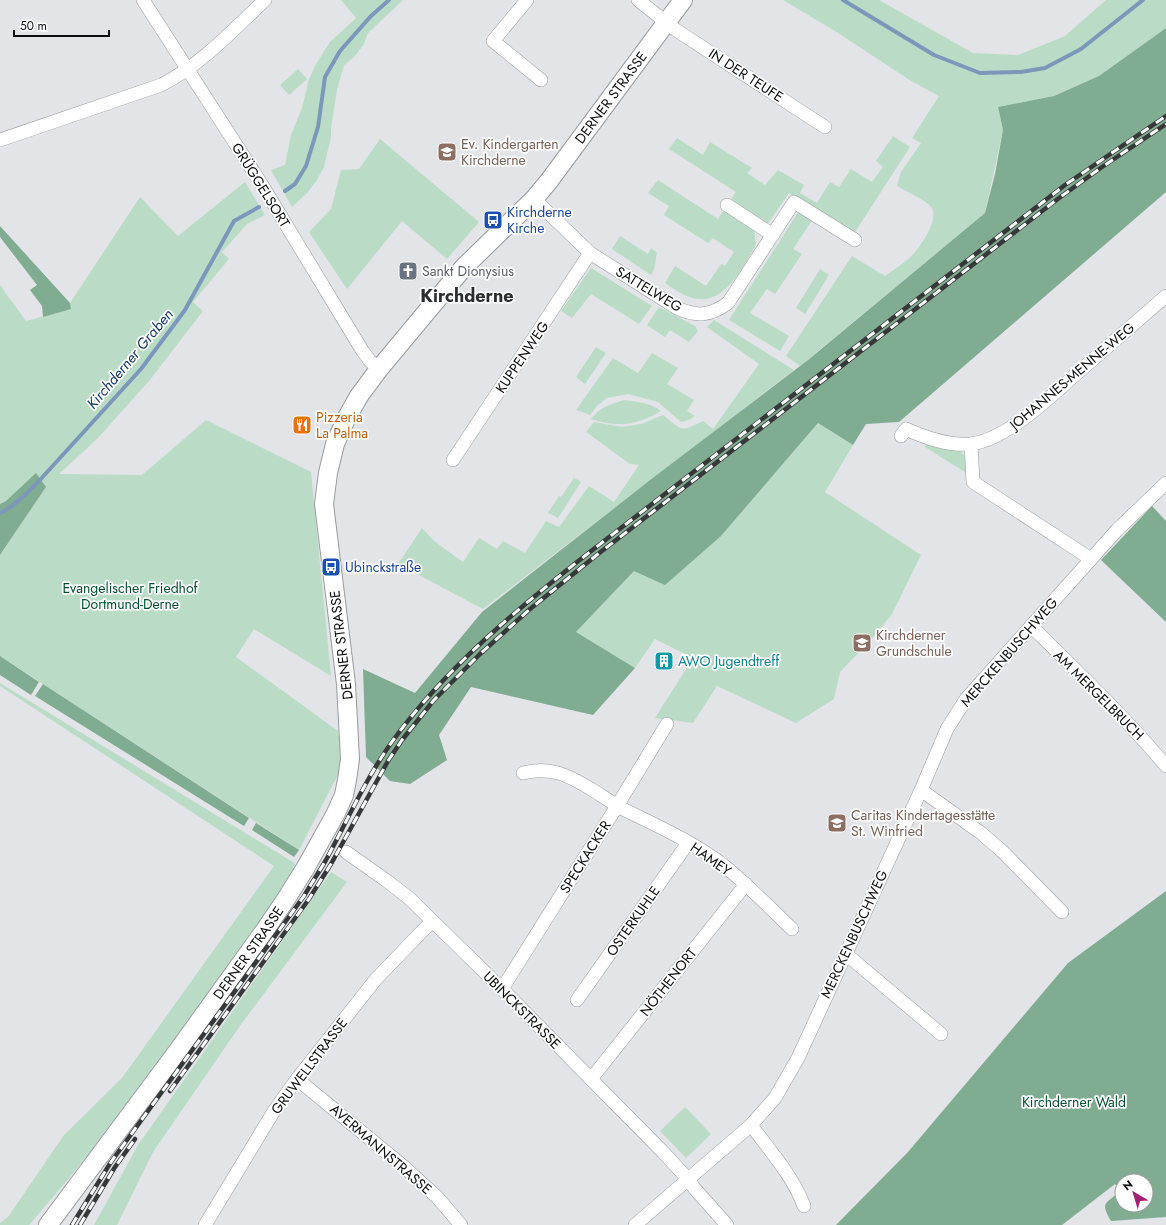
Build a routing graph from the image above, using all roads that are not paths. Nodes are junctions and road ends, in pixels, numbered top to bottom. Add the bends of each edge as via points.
1 (144, 0) edge
2 (265, 0) edge
3 (527, 0) edge
4 (638, 0) edge
5 (683, 0) edge
6 (666, 23) junction
7 (187, 71) junction
8 (540, 80) dead end
9 (826, 127) dead end
10 (0, 140) edge
11 (534, 199) junction
12 (727, 206) dead end
13 (773, 235) junction
14 (855, 240) dead end
15 (590, 253) junction
16 (1166, 296) edge
17 (379, 369) junction
18 (902, 436) dead end
19 (971, 444) junction
20 (453, 460) dead end
21 (1166, 483) edge
22 (1091, 560) junction
23 (1031, 626) junction
24 (667, 724) dead end
25 (1166, 766) edge
26 (523, 773) dead end
27 (921, 790) junction
28 (617, 806) junction
29 (688, 843) junction
30 (346, 852) dead end
31 (746, 884) junction
32 (1062, 912) dead end
33 (432, 921) junction
34 (792, 929) dead end
35 (846, 954) junction
36 (502, 989) junction
37 (577, 1000) dead end
38 (941, 1034) dead end
39 (297, 1079) junction
40 (591, 1079) junction
41 (751, 1125) junction
42 (688, 1179) junction
43 (804, 1206) dead end
44 (210, 1223) edge
45 (638, 1224) edge
46 (48, 1225) edge
47 (461, 1225) edge
48 (727, 1225) edge

1 - 7 street, GRÜGGELSORT
2 - 7 street
3 - 8 street via 493,41
4 - 6 street, IN DER TEUFE
5 - 6 main road, DERNER STRASSE
6 - 9 street, IN DER TEUFE
6 - 11 main road, DERNER STRASSE
7 - 10 street via 161,85
7 - 17 street, GRÜGGELSORT via 262,185 362,350
11 - 15 street, SATTELWEG
11 - 17 main road, DERNER STRASSE via 464,267
12 - 13 street
13 - 14 street, SATTELWEG via 794,202
13 - 15 street, SATTELWEG via 728,304 707,314 686,312 677,308
15 - 20 street, KUPPENWEG
16 - 19 street, JOHANNES-MENNE-WEG via 1014,425 987,440
17 - 46 main road, DERNER STRASSE via 359,396 335,444 324,504 349,716 350,759 344,795 323,839 286,900 178,1052
18 - 19 street, JOHANNES-MENNE-WEG via 906,429 944,442
19 - 22 street via 973,482
21 - 22 street, MERCKENBUSCHWEG via 1117,530
22 - 23 street, MERCKENBUSCHWEG
23 - 25 street, AM MERGELBRUCH via 1113,706
23 - 27 street, MERCKENBUSCHWEG via 966,699 947,729
24 - 28 street, SPECKACKER
26 - 28 street, HAMEY via 545,770 559,773 574,779
27 - 32 street via 1002,851
27 - 35 street, MERCKENBUSCHWEG
28 - 29 street, HAMEY
28 - 36 street, SPECKACKER
29 - 31 street, HAMEY
29 - 37 street, OSTERKUHLE
30 - 33 street, UBINCKSTRASSE via 409,898
31 - 34 street, HAMEY
31 - 40 street, NÖTHENORT
33 - 36 street, UBINCKSTRASSE
33 - 39 street, GRUWELLSTRASSE via 376,979
35 - 38 street
35 - 41 street, MERCKENBUSCHWEG via 798,1058 775,1098
36 - 40 street, UBINCKSTRASSE
39 - 44 street, GRUWELLSTRASSE via 270,1117
39 - 47 street, AVERMANNSTRASSE via 403,1166 437,1197
40 - 42 street, UBINCKSTRASSE
41 - 42 street, MERCKENBUSCHWEG
41 - 43 street via 792,1181
42 - 45 street, MERCKENBUSCHWEG
42 - 48 street

